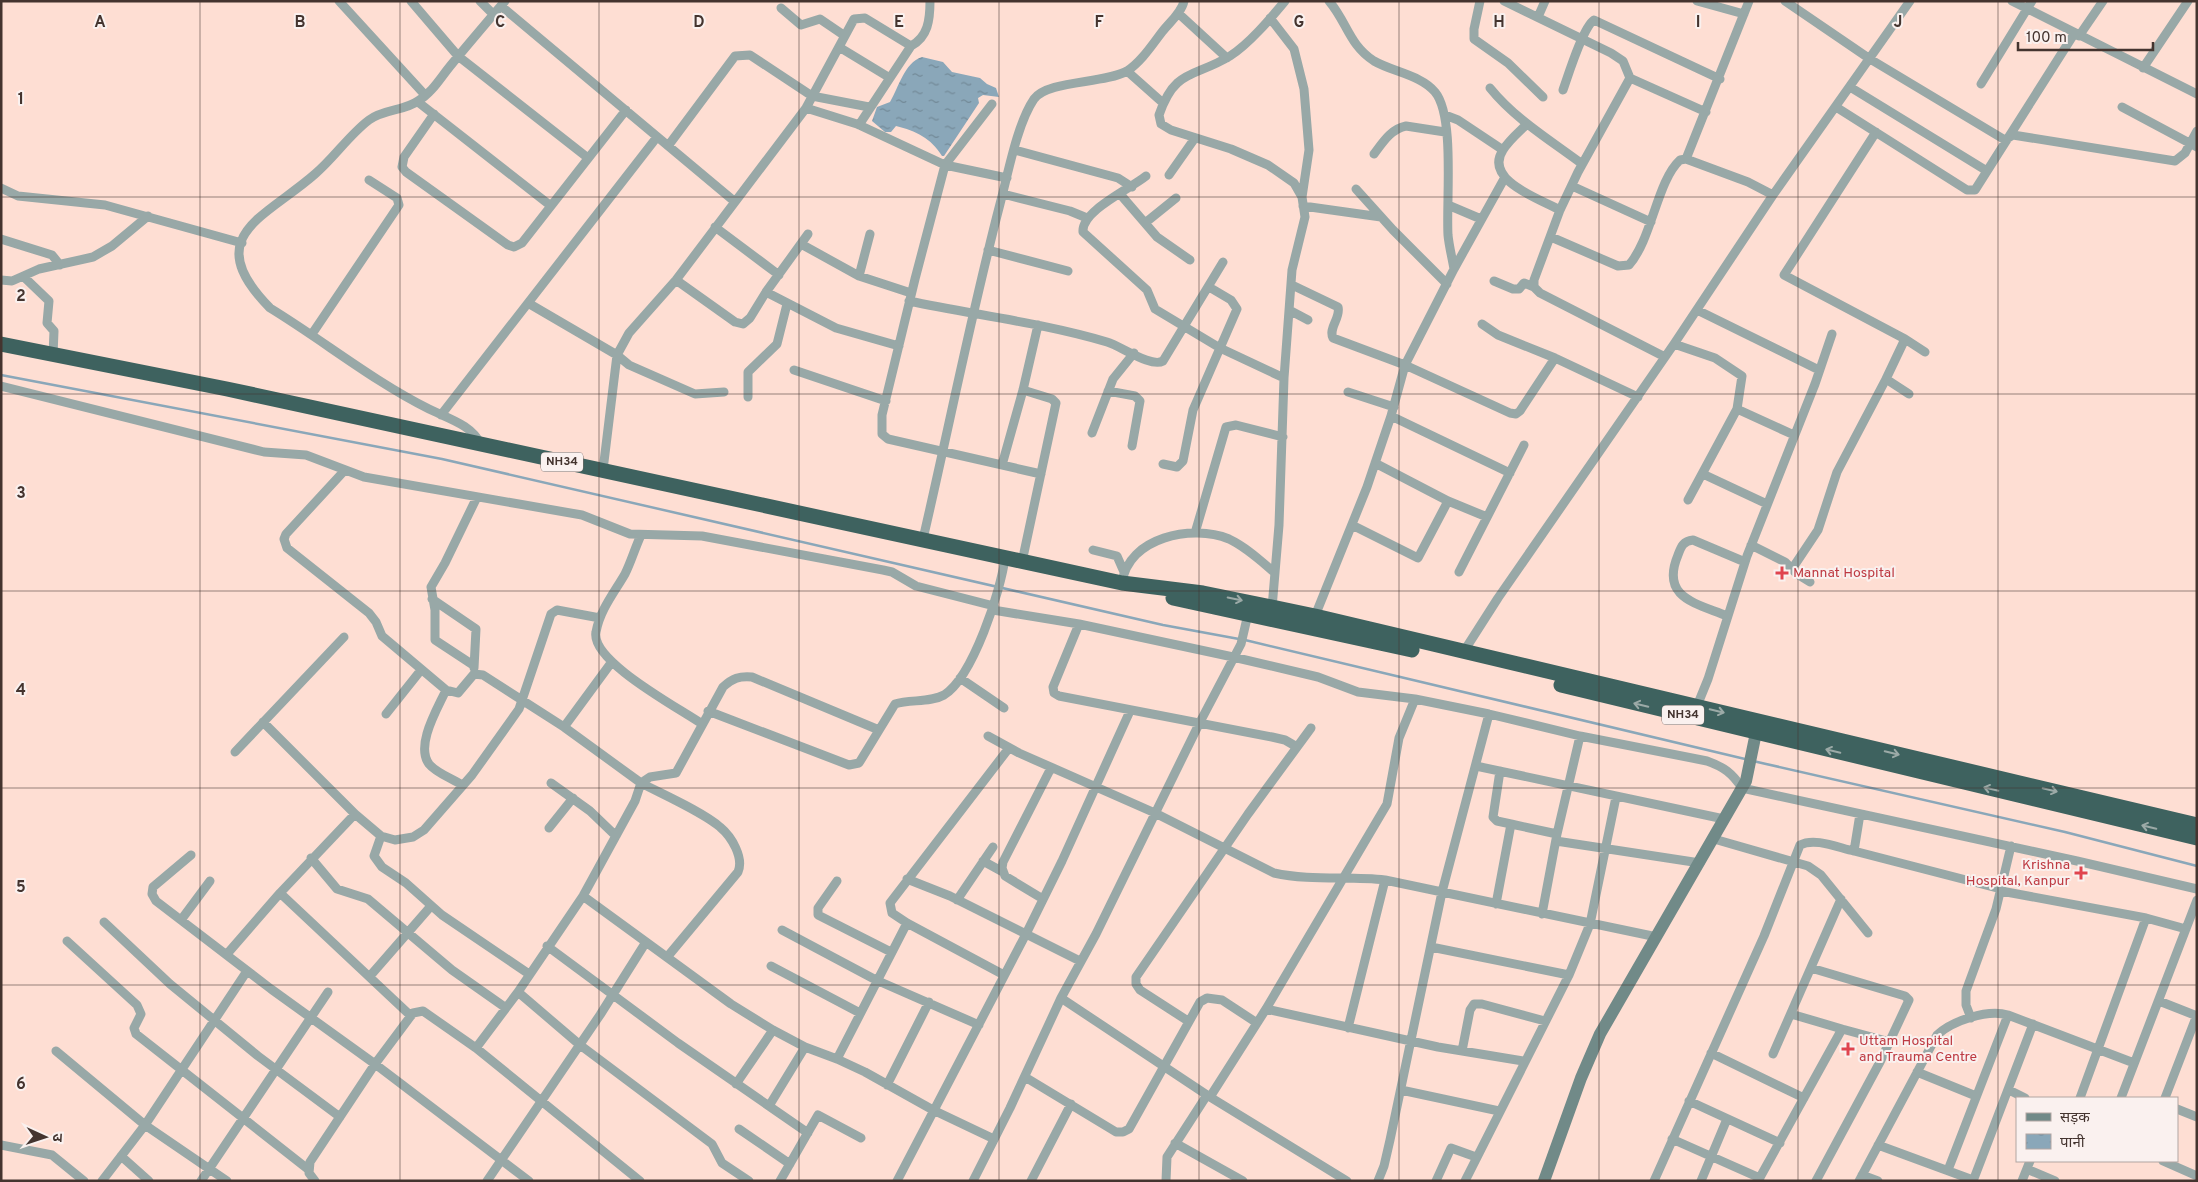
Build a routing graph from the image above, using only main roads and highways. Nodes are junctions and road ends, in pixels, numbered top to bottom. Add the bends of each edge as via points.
1 (1, 344) edge
2 (1145, 587) junction
3 (1757, 726) junction
4 (2197, 825) edge
5 (2197, 838) edge

1 - 2 highway, NH34 via 237,391 1022,562 1123,578
2 -> 3 highway, NH34 via 1203,593 1315,616 1697,706
3 -> 2 highway, NH34 via 1247,619 1151,592
3 -> 4 highway, NH34
5 -> 3 highway, NH34

